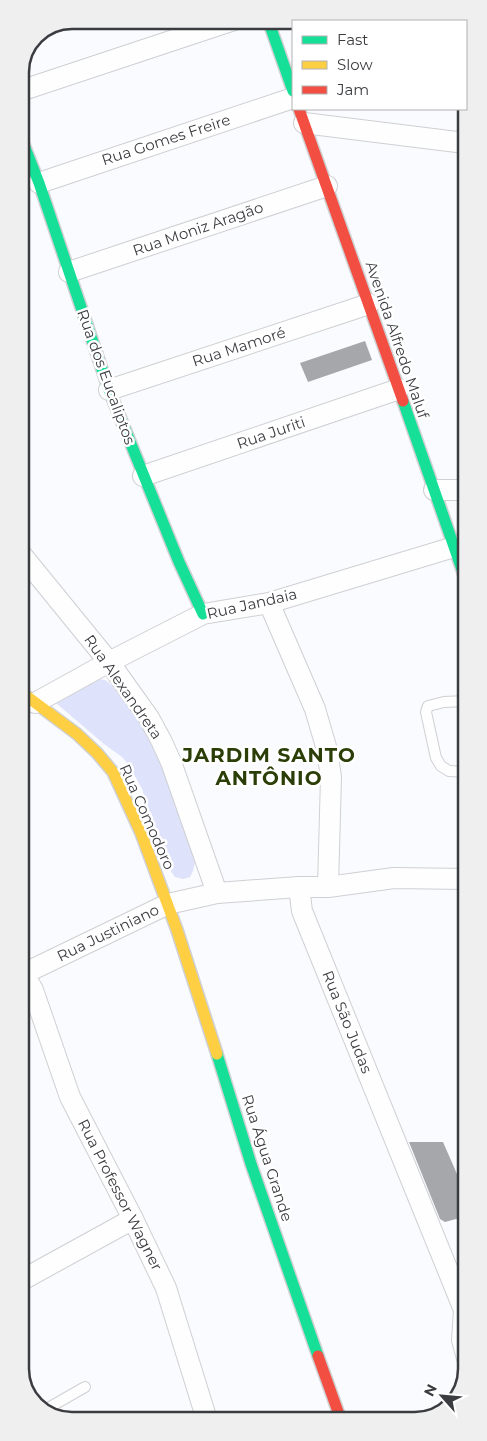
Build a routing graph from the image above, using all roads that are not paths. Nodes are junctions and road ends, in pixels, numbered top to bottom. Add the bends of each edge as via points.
1 (207, 29) edge
2 (271, 29) edge
3 (29, 88) edge
4 (292, 88) edge
5 (292, 98) edge
6 (302, 116) edge
7 (458, 142) edge
8 (29, 158) edge
9 (39, 183) junction
10 (327, 186) junction
11 (69, 272) junction
12 (369, 304) junction
13 (400, 389) junction
14 (109, 390) junction
15 (143, 476) junction
16 (434, 490) junction
17 (458, 490) edge
18 (454, 547) junction
19 (458, 558) edge
20 (29, 564) edge
21 (269, 603) junction
22 (203, 614) junction
23 (109, 662) junction
24 (29, 697) edge
25 (29, 698) edge
26 (458, 701) edge
27 (458, 772) edge
28 (458, 879) edge
29 (299, 887) junction
30 (328, 887) junction
31 (217, 893) junction
32 (168, 904) junction
33 (29, 969) edge
34 (29, 983) edge
35 (133, 1219) junction
36 (29, 1276) edge
37 (458, 1291) edge
38 (85, 1387) dead end
39 (51, 1407) edge
40 (205, 1412) edge
41 (338, 1412) edge

1 - 3 street
2 - 4 street
5 - 9 street, Rua Gomes Freire
6 - 7 street
6 - 10 street, Avenida Alfredo Maluf
8 - 9 street, Rua dos Eucaliptos
9 - 11 street, Rua dos Eucaliptos
10 - 11 street, Rua Moniz Aragão
10 - 12 street, Avenida Alfredo Maluf
11 - 14 street, Rua dos Eucaliptos
12 - 13 street, Avenida Alfredo Maluf
12 - 14 street, Rua Mamoré
13 - 15 street, Rua Juriti
13 - 16 street, Avenida Alfredo Maluf
14 - 15 street, Rua dos Eucaliptos
15 - 22 street, Rua dos Eucaliptos
16 - 17 street
16 - 18 street, Avenida Alfredo Maluf
18 - 19 street, Avenida Alfredo Maluf
18 - 21 street, Rua Jandaia
20 - 23 street, Rua Alexandreta
21 - 22 street, Rua Jandaia
21 - 30 street via 315,709 327,750 330,778
22 - 23 street, Rua Jandaia
23 - 24 street, Rua Jandaia
23 - 31 street, Rua Alexandreta via 161,740
25 - 32 street, Rua Comodoro via 77,734 113,772
26 - 27 lane via 428,706 426,712 436,758 448,771
28 - 30 street via 394,878
29 - 30 street
29 - 31 street, Rua Justiniano
29 - 37 street, Rua São Judas via 302,911
31 - 32 street, Rua Justiniano
32 - 33 street, Rua Justiniano
32 - 41 street, Rua Água Grande via 251,1164
34 - 35 street, Rua Professor Wagner via 70,1098
35 - 36 street
35 - 40 street, Rua Professor Wagner via 166,1288
38 - 39 lane

